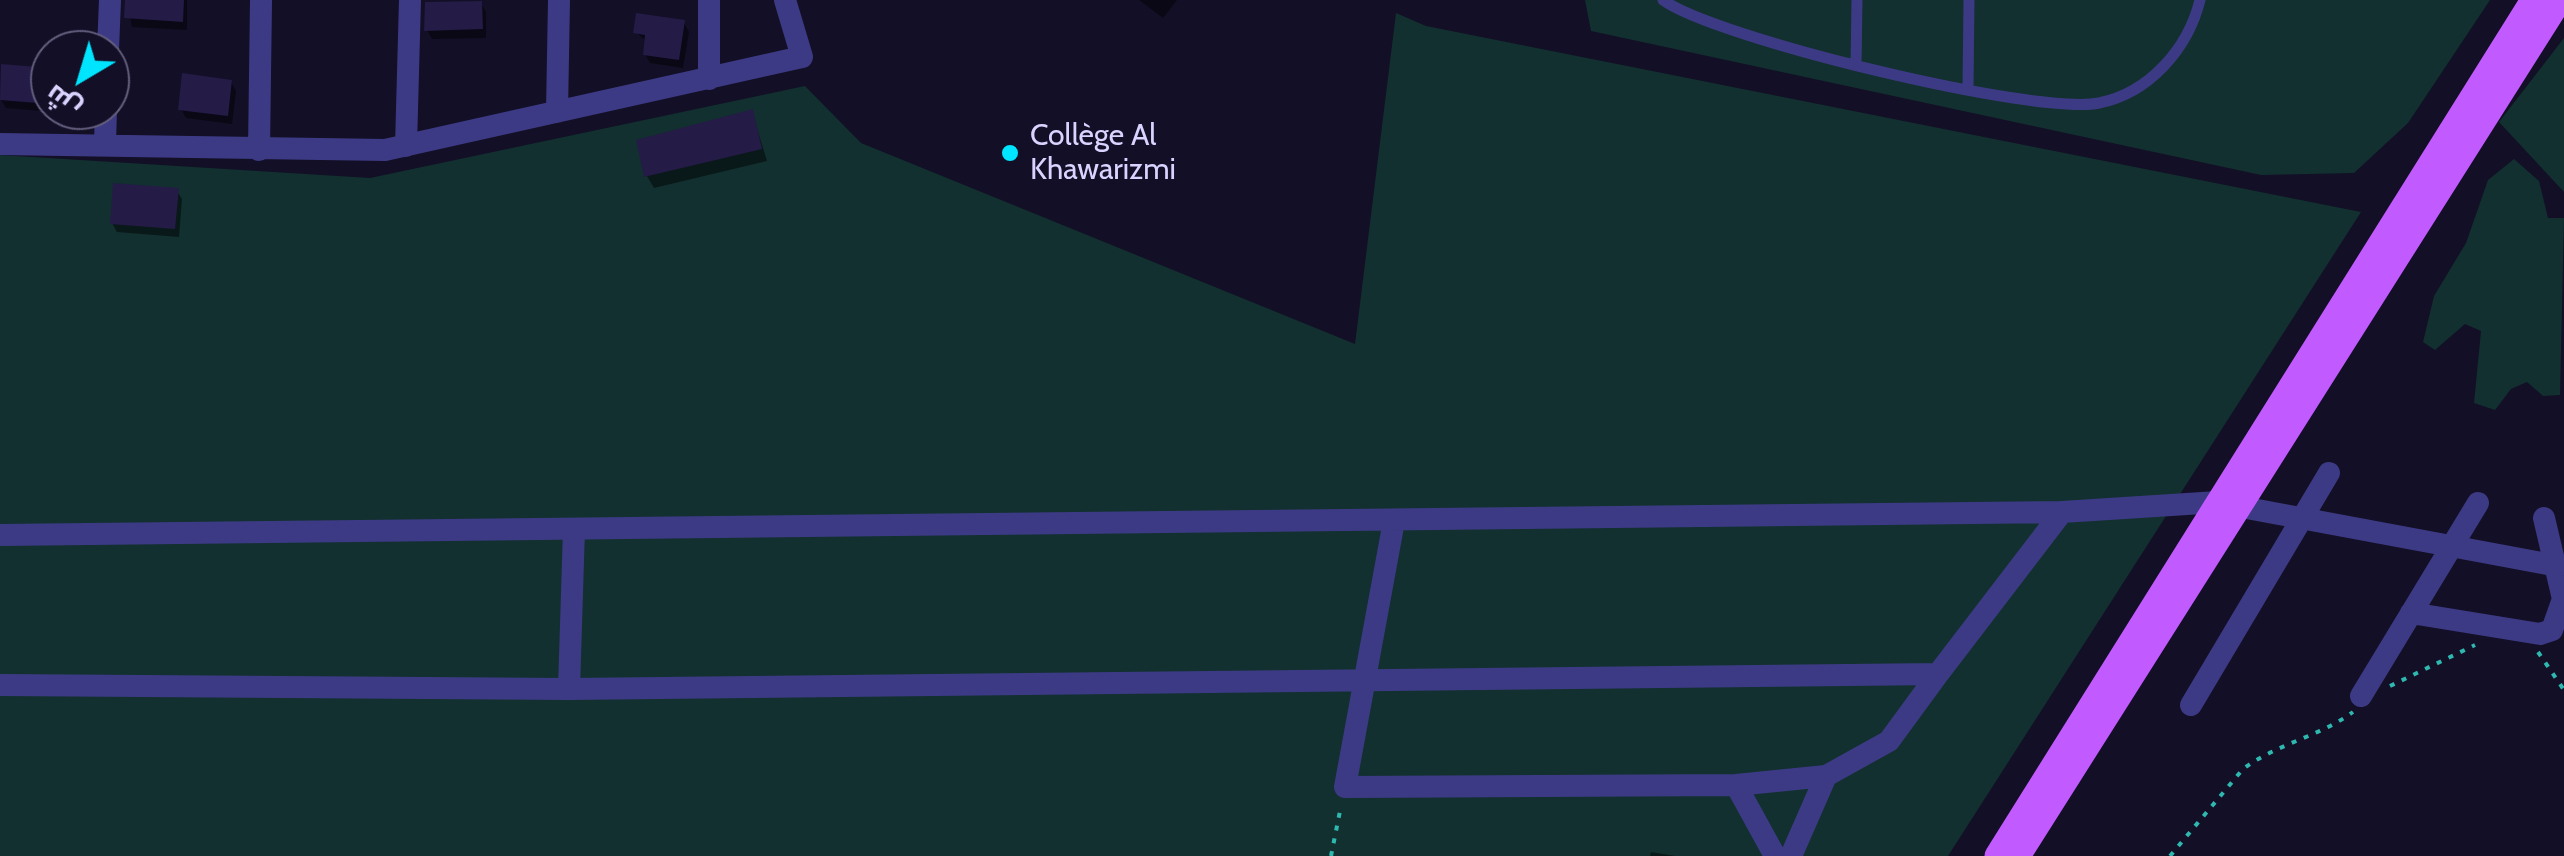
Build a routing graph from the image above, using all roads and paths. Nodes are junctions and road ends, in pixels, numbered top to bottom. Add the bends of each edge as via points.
1 (110, 0) edge
2 (262, 0) edge
3 (410, 0) edge
4 (559, 0) edge
5 (709, 0) edge
6 (785, 0) edge
7 (1663, 0) edge
8 (1857, 0) edge
9 (1969, 0) edge
10 (2200, 0) edge
11 (2533, 0) edge
12 (2560, 0) edge
13 (109, 30) edge
14 (1856, 66) junction
15 (709, 79) junction
16 (1968, 88) junction
17 (557, 112) junction
18 (105, 130) edge
19 (105, 143) junction
20 (0, 144) edge
21 (406, 146) junction
22 (259, 150) junction
23 (2329, 473) dead end
24 (2478, 503) dead end
25 (2227, 504) junction
26 (2062, 512) junction
27 (2302, 518) junction
28 (2544, 518) dead end
29 (1394, 521) junction
30 (574, 528) junction
31 (0, 536) edge
32 (2452, 546) junction
33 (2558, 566) junction
34 (2411, 613) junction
35 (2491, 644) dead end
36 (2537, 650) dead end
37 (1938, 674) junction
38 (1366, 682) junction
39 (0, 685) edge
40 (2389, 687) dead end
41 (569, 689) junction
42 (2564, 690) edge
43 (2360, 702) joint
44 (2191, 705) dead end
45 (1826, 776) junction
46 (1736, 786) junction
47 (1345, 787) junction
48 (1331, 856) edge
49 (1775, 856) edge
50 (1791, 856) edge
51 (1997, 856) edge
52 (2018, 856) edge
53 (2170, 856) edge

1 - 13 street
2 - 22 street
3 - 21 street
4 - 17 street
5 - 15 street
6 - 15 street via 802,57
7 - 14 lane via 1694,18
8 - 14 lane
9 - 16 lane
10 - 16 lane via 2172,58 2139,88 2098,104 2056,105
11 - 25 main road
12 - 25 main road
14 - 16 lane
15 - 17 street
17 - 21 street
18 - 19 street
19 - 20 street
19 - 22 street
21 - 22 street
23 - 27 street
24 - 32 street
25 - 26 street
25 - 27 street
25 - 51 main road
25 - 52 main road
26 - 29 street
26 - 37 street
27 - 32 street
27 - 44 street
28 - 33 street
29 - 30 street
29 - 38 street
30 - 31 street
30 - 41 street
32 - 33 street
32 - 34 street
33 - 34 street via 2563,599 2552,630 2540,634
34 - 43 street
35 - 40 path via 2474,645
36 - 42 path
37 - 38 street
37 - 45 street via 1889,741
38 - 41 street
38 - 47 street
39 - 41 street
43 - 53 path via 2328,730 2243,769
45 - 46 street
45 - 50 street
46 - 47 street
46 - 49 street
47 - 48 path

